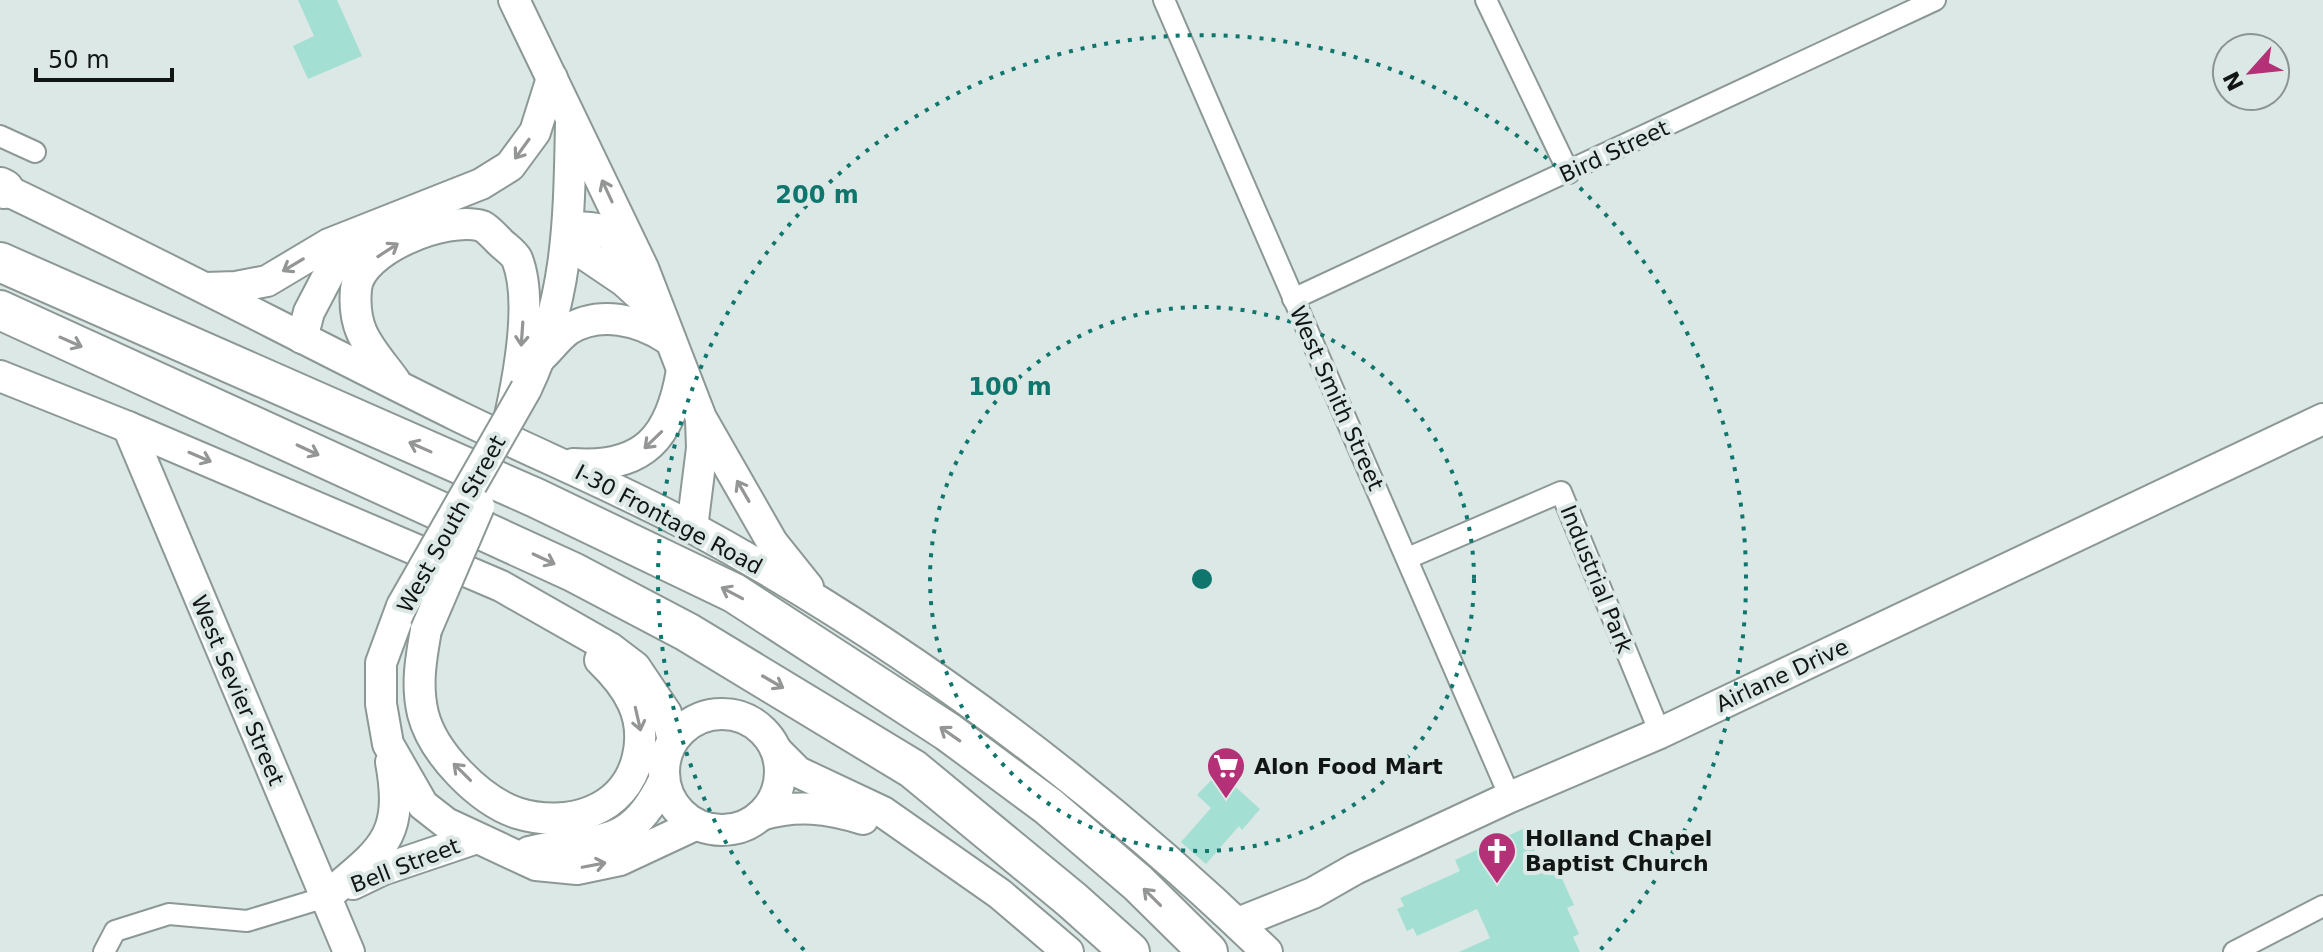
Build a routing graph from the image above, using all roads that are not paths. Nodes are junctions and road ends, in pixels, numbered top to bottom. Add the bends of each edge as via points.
1 (514, 0) edge
2 (1164, 0) edge
3 (1486, 0) edge
4 (1935, 0) edge
5 (1901, 7) edge
6 (552, 78) junction
7 (571, 121) junction
8 (0, 136) edge
9 (35, 152) dead end
10 (1569, 173) junction
11 (2, 188) edge
12 (372, 226) junction
13 (569, 229) junction
14 (0, 262) edge
15 (643, 268) junction
16 (201, 288) junction
17 (1293, 299) junction
18 (0, 310) edge
19 (664, 326) junction
20 (302, 338) junction
21 (540, 359) junction
22 (682, 370) junction
23 (0, 376) edge
24 (399, 385) junction
25 (510, 418) junction
26 (701, 418) junction
27 (2323, 419) edge
28 (128, 427) junction
29 (485, 462) junction
30 (563, 463) junction
31 (692, 528) junction
32 (1408, 558) junction
33 (819, 601) junction
34 (582, 632) junction
35 (1660, 733) junction
36 (673, 740) junction
37 (388, 744) junction
38 (776, 750) junction
39 (664, 780) junction
40 (1510, 797) junction
41 (761, 815) junction
42 (893, 822) junction
43 (695, 825) junction
44 (474, 839) junction
45 (519, 854) junction
46 (326, 897) junction
47 (2323, 906) edge
48 (1238, 923) junction
49 (340, 946) edge
50 (104, 952) edge
51 (1068, 952) edge
52 (1130, 952) edge
53 (1208, 952) edge
54 (1267, 952) edge
55 (2234, 952) edge

1 - 6 main road, West South Street
2 - 17 street, West Smith Street
3 - 10 street
4 - 5 street, Bird Street
5 - 10 street, Bird Street
6 - 7 main road, West South Street
6 -> 12 main road via 535,132 510,166 481,184
7 - 13 main road, West South Street
15 -> 7 main road, West South Street
8 - 9 street
10 - 17 street, Bird Street
11 - 16 main road, I-30 Frontage Road
12 -> 16 main road via 329,244 267,281
12 - 20 main road via 332,268
13 - 15 main road via 588,225 613,235
13 - 19 main road, West South Street via 587,256 624,281
13 - 21 main road, West South Street via 563,278
53 -> 14 highway via 1048,806 948,732 734,593 536,498
15 - 19 main road, West South Street
16 - 20 main road, I-30 Frontage Road
17 - 32 street, West Smith Street
18 -> 52 highway via 573,572 699,639 913,769
19 - 21 main road via 597,321 568,330
19 - 22 main road, West South Street
20 - 24 main road, I-30 Frontage Road
21 - 25 main road, West South Street, bridge
22 - 26 main road, West South Street
22 -> 30 main road via 666,426 637,455 613,464
23 - 28 main road
24 -> 25 main road via 358,333 356,286 377,257 415,233 450,223 484,227 516,257 520,277 524,331
24 - 30 main road, I-30 Frontage Road
25 - 29 main road, West South Street, bridge
26 - 31 main road, West South Street
33 -> 26 main road, West South Street via 772,542
27 - 35 main road, Airlane Drive
28 -> 34 main road via 501,586
28 - 46 main road, West Sevier Street
34 -> 29 main road, bridge via 623,683 638,713 642,740 635,772 607,805 585,815 550,819 516,813 457,770 434,738 419,693 426,630 480,504
29 - 37 main road, West South Street, bridge via 402,606 381,663
30 - 31 main road, I-30 Frontage Road
31 - 33 main road, I-30 Frontage Road
32 - 35 street, Industrial Park via 1561,492
32 - 40 street, West Smith Street
33 - 48 main road, I-30 Frontage Road via 1033,749
34 - 36 main road via 640,673 666,713
35 - 40 main road, Airlane Drive
36 - 38 main road via 693,721 720,714 760,728
36 - 39 main road via 663,766
37 - 44 main road, West South Street via 423,805
37 - 46 main road, Bell Street via 397,802 394,826 367,862
38 - 41 main road via 777,792
38 - 42 main road via 798,772 883,812
39 - 43 main road via 674,806
39 - 45 main road, West South Street via 632,827 614,836
40 - 48 main road, Airlane Drive via 1313,893
41 - 42 main road via 791,807
41 - 43 main road via 750,824 723,831
42 - 51 main road via 1000,894
45 -> 43 main road, West South Street via 536,865 577,869 620,860
44 - 45 main road, West South Street
44 - 46 main road, Bell Street via 382,870
46 - 49 main road, West Sevier Street
46 - 50 street via 247,921 169,914 115,931
47 - 55 street
48 - 54 main road, I-30 Frontage Road

